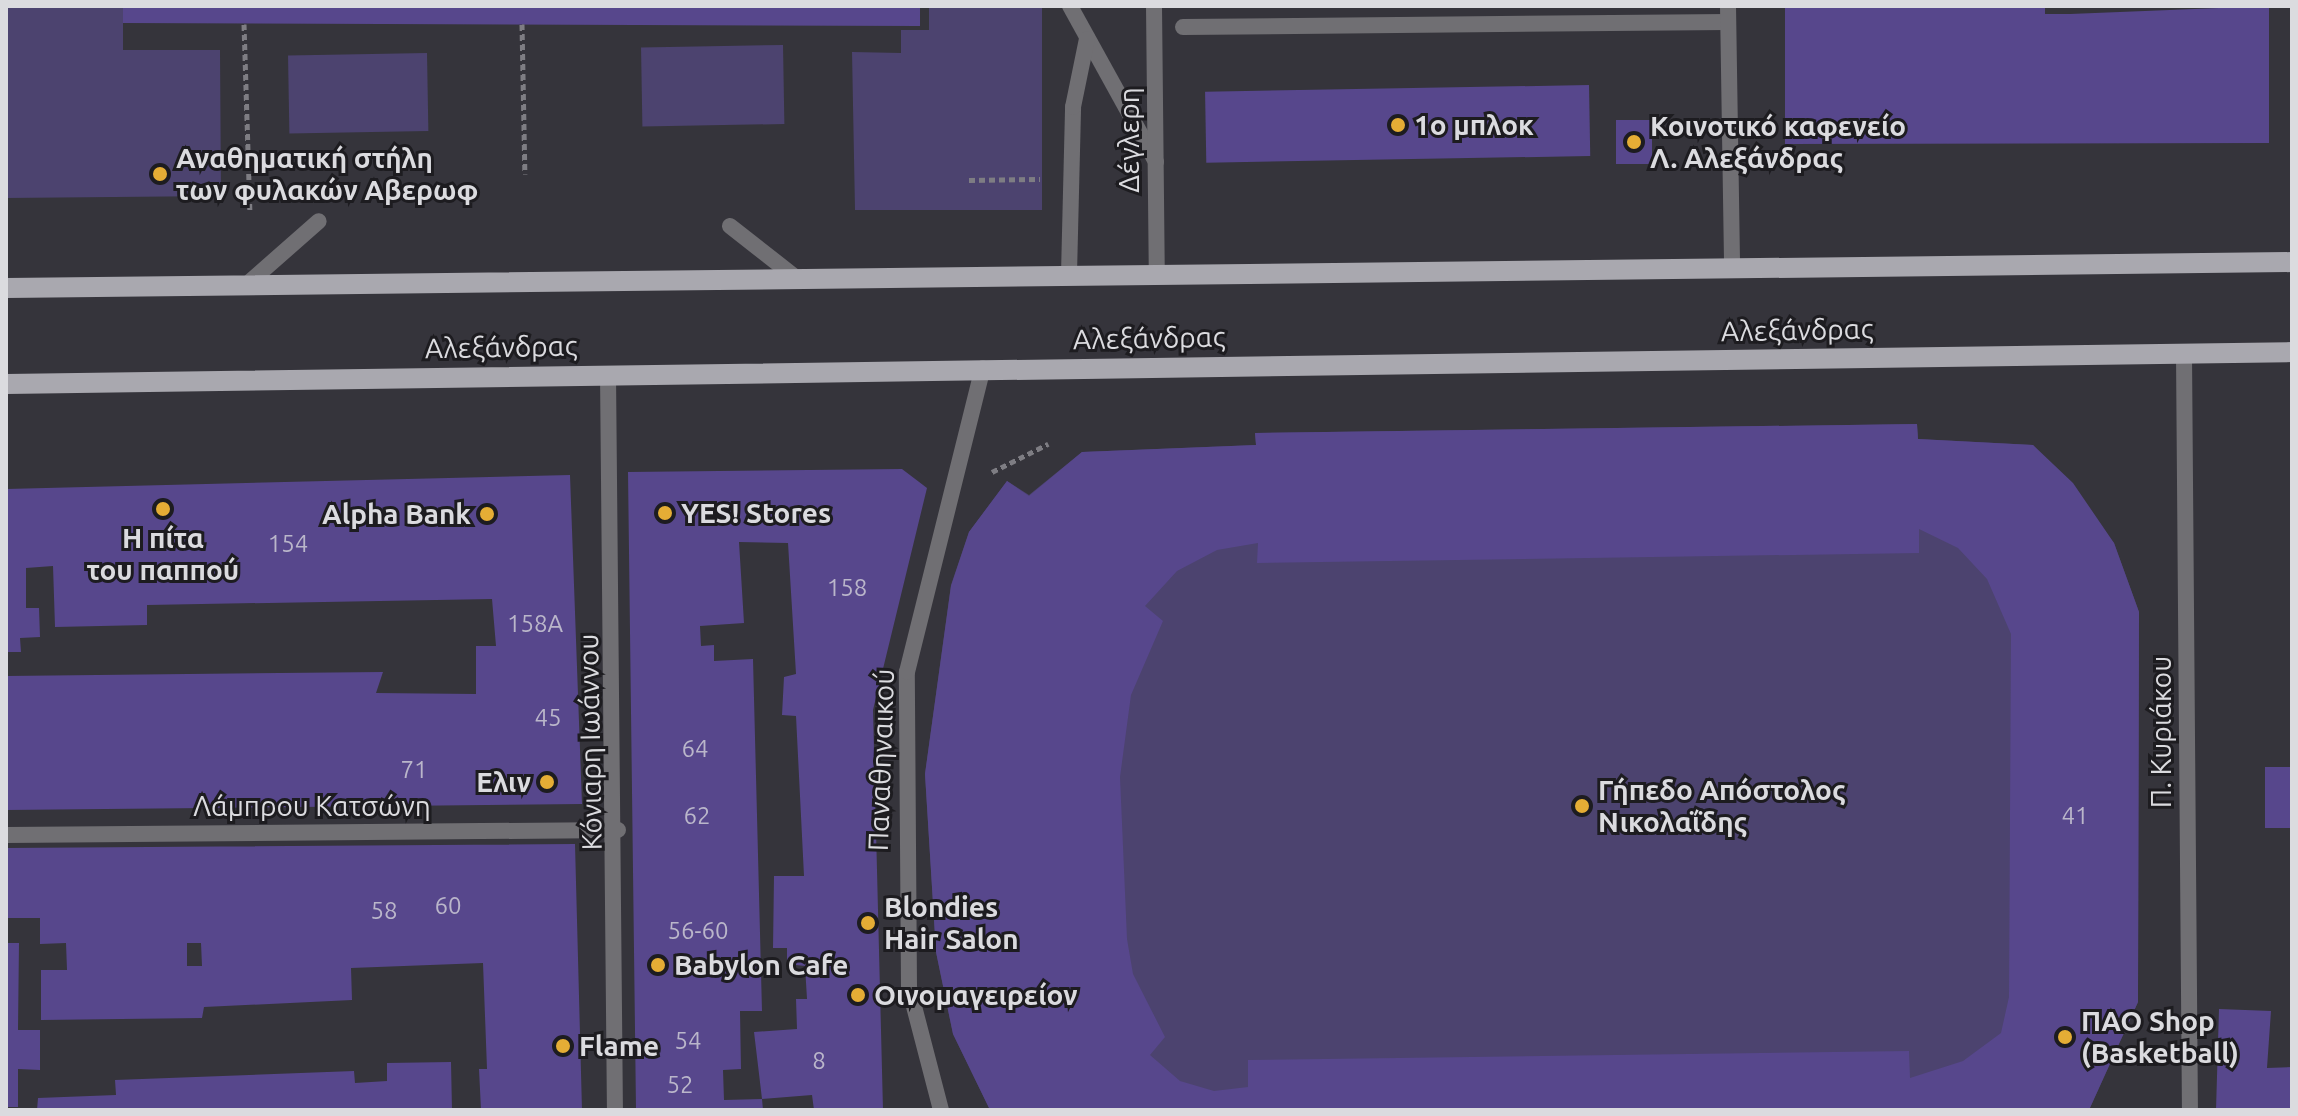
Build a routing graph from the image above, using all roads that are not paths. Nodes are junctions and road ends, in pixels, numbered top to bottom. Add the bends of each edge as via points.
1 (1070, 6) edge
2 (1154, 6) edge
3 (1728, 14) edge
4 (1183, 27) dead end
5 (1087, 39) junction
6 (1156, 162) junction
7 (319, 221) dead end
8 (730, 226) dead end
9 (2292, 262) edge
10 (1732, 268) junction
11 (1157, 273) junction
12 (1069, 274) junction
13 (795, 277) junction
14 (245, 286) junction
15 (6, 288) edge
16 (2292, 352) edge
17 (2184, 354) junction
18 (983, 368) junction
19 (608, 374) junction
20 (6, 384) edge
21 (618, 830) junction
22 (6, 835) edge
23 (615, 1110) edge
24 (941, 1110) edge
25 (2190, 1110) edge

1 - 5 street
2 - 6 street, Δέγλερη
3 - 4 street
3 - 10 street
5 - 6 street
5 - 12 street via 1073,107
6 - 11 street, Δέγλερη
7 - 14 street
8 - 13 street
9 - 10 main road
10 - 11 main road
11 - 12 main road
12 - 13 main road
13 - 14 main road
14 - 15 main road
16 - 17 main road, Αλεξάνδρας
17 - 18 main road, Αλεξάνδρας
17 - 25 street, Π. Κυριάκου
18 - 19 main road, Αλεξάνδρας
18 - 24 street, Παναθηναικού via 907,672 902,816 909,987
19 - 20 main road, Αλεξάνδρας
19 - 21 street, Κόνιαρη Ιωάννου
21 - 22 street, Λάμπρου Κατσώνη
21 - 23 street, Κόνιαρη Ιωάννου

